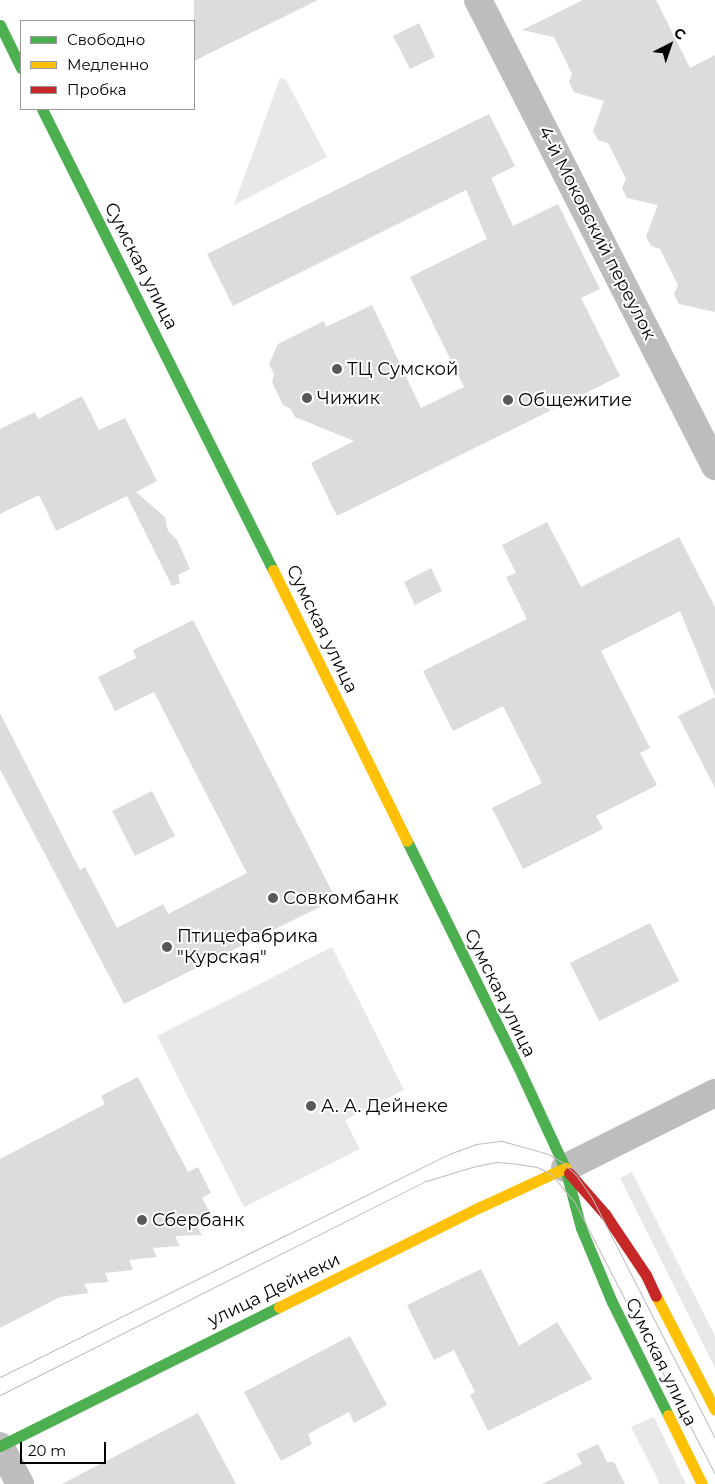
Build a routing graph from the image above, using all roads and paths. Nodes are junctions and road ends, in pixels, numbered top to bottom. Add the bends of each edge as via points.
1 (478, 0) edge
2 (0, 25) edge
3 (20, 66) edge
4 (43, 110) edge
5 (715, 466) edge
6 (715, 1093) edge
7 (565, 1168) junction
8 (715, 1410) edge
9 (0, 1446) edge
10 (20, 1484) edge
11 (702, 1484) edge

1 - 5 street, 4-й Моковский переулок
2 - 3 main road
4 - 7 main road, Сумская улица via 228,477
6 - 7 street
7 - 8 main road, Сумская улица via 606,1214 646,1275
7 - 9 main road, улица Дейнеки via 480,1207
7 - 11 main road, Сумская улица via 581,1228 612,1302
9 - 10 street

